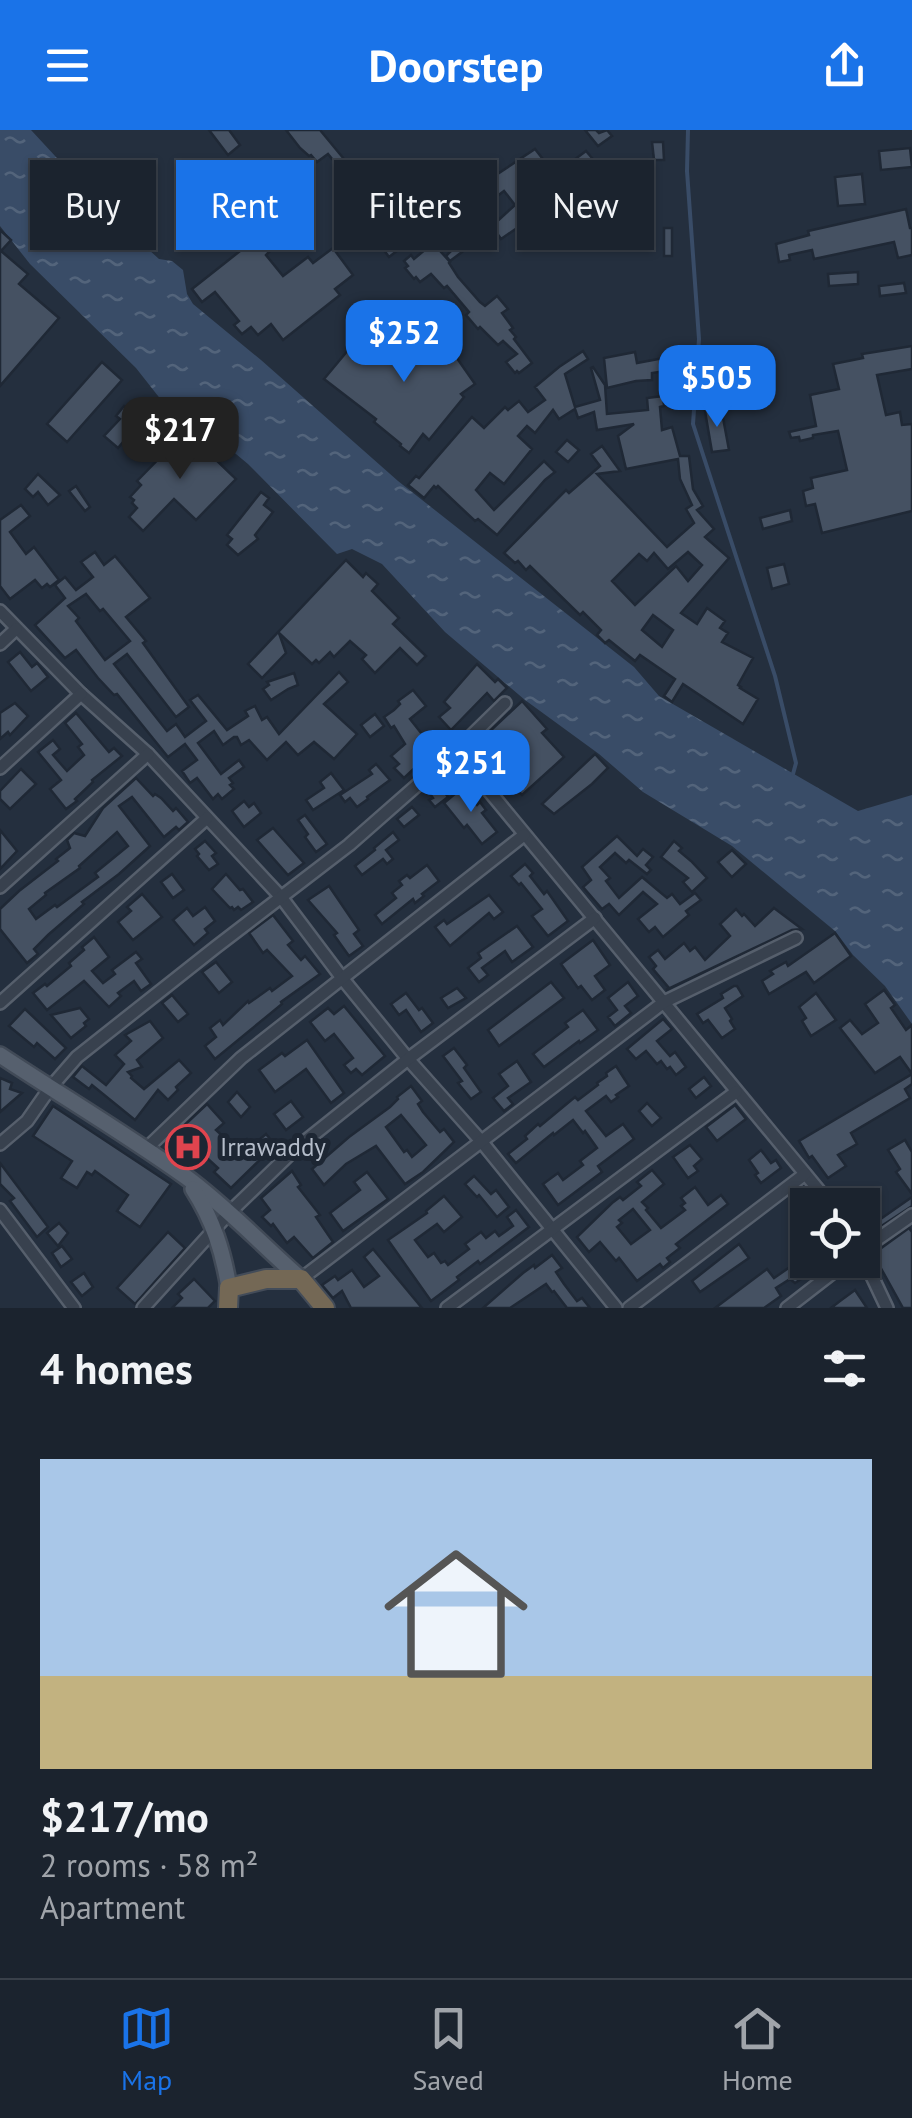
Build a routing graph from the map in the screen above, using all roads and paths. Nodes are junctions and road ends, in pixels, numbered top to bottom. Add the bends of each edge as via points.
1 (0, 611) edge
2 (16, 629) junction
3 (0, 644) edge
4 (81, 694) junction
5 (505, 703) dead end
6 (456, 751) junction
7 (148, 754) junction
8 (0, 768) edge
9 (207, 818) junction
10 (524, 834) junction
11 (0, 886) edge
12 (281, 897) junction
13 (595, 918) junction
14 (796, 938) dead end
15 (342, 978) junction
16 (664, 1002) junction
17 (0, 1003) edge
18 (0, 1055) edge
19 (408, 1059) junction
20 (50, 1088) junction
21 (736, 1092) junction
22 (481, 1141) junction
23 (0, 1144) edge
24 (145, 1150) junction
25 (805, 1174) junction
26 (186, 1177) junction
27 (817, 1188) edge
28 (0, 1210) edge
29 (230, 1212) junction
30 (912, 1215) edge
31 (551, 1228) junction
32 (216, 1230) junction
33 (880, 1239) edge
34 (826, 1278) edge
35 (874, 1278) edge
36 (300, 1279) junction
37 (230, 1288) junction
38 (74, 1308) edge
39 (143, 1308) edge
40 (228, 1308) edge
41 (324, 1308) edge
42 (447, 1308) edge
43 (616, 1308) edge
44 (629, 1308) edge
45 (787, 1308) edge
46 (887, 1308) edge

1 - 2 street
2 - 3 street
2 - 4 street
4 - 7 street
4 - 8 street
5 - 6 street
6 - 10 street
6 - 12 street
7 - 9 street
7 - 11 street
9 - 12 street
9 - 17 street
10 - 13 street
10 - 15 street
12 - 15 street
12 - 20 street via 78,1057
13 - 16 street
13 - 19 street
14 - 16 street
15 - 19 street
15 - 24 street via 241,1058
16 - 21 street
16 - 22 street
18 - 20 main road
19 - 22 street
19 - 29 street
20 - 23 street
20 - 24 main road
21 - 25 street
21 - 31 street
22 - 31 street
22 - 36 street
24 - 26 main road
25 - 27 street
25 - 44 street
26 - 29 main road
26 - 32 main road
28 - 38 street
29 - 32 street
29 - 36 main road
30 - 33 street
31 - 42 street
31 - 43 street
32 - 37 main road
32 - 39 street
34 - 45 street
35 - 46 street
36 - 37 highway
36 - 41 highway
37 - 40 highway

